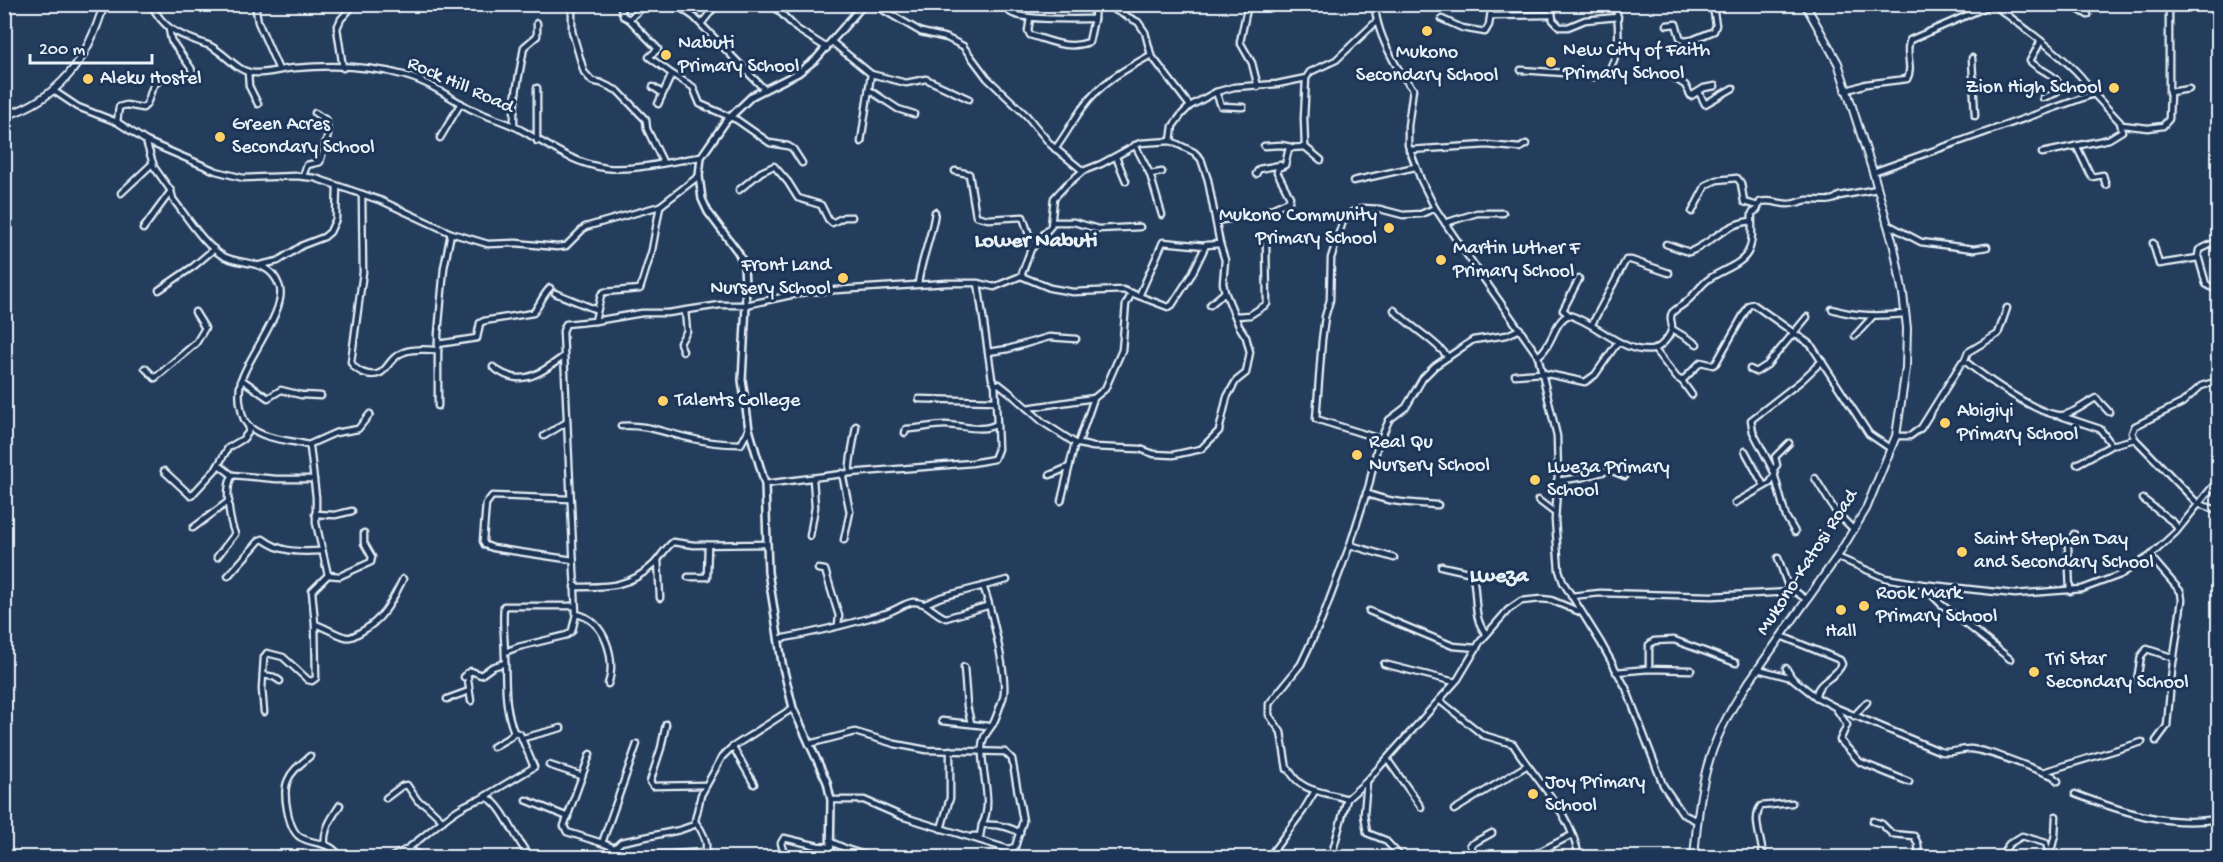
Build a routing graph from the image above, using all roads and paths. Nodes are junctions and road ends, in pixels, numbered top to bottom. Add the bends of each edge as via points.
1 (104, 4) edge
2 (151, 4) edge
3 (255, 4) edge
4 (620, 4) edge
5 (647, 4) edge
6 (675, 4) edge
7 (717, 4) edge
8 (772, 4) edge
9 (864, 4) edge
10 (873, 4) edge
11 (1011, 4) edge
12 (1095, 4) edge
13 (1103, 4) edge
14 (1248, 4) edge
15 (1375, 4) edge
16 (1492, 4) edge
17 (1551, 4) edge
18 (1616, 4) edge
19 (1716, 4) edge
20 (1804, 4) edge
21 (1993, 4) edge
22 (2069, 4) edge
23 (2169, 4) edge
24 (353, 6) edge
25 (572, 11) dead end
26 (1551, 15) junction
27 (2088, 15) dead end
28 (1491, 16) junction
29 (1618, 16) junction
30 (1030, 18) junction
31 (629, 19) junction
32 (1094, 19) junction
33 (1442, 19) dead end
34 (1376, 22) junction
35 (537, 23) dead end
36 (701, 24) junction
37 (1667, 25) dead end
38 (170, 28) junction
39 (2041, 41) junction
40 (832, 42) junction
41 (827, 48) junction
42 (1151, 55) junction
43 (1972, 58) dead end
44 (343, 68) junction
45 (279, 70) junction
46 (1521, 70) dead end
47 (248, 72) junction
48 (672, 74) junction
49 (871, 74) junction
50 (1671, 76) dead end
51 (1306, 78) junction
52 (1715, 86) dead end
53 (653, 87) dead end
54 (1258, 87) junction
55 (537, 88) dead end
56 (1733, 88) dead end
57 (764, 89) junction
58 (869, 90) junction
59 (2189, 90) dead end
60 (1845, 91) junction
61 (54, 92) junction
62 (1216, 92) junction
63 (1699, 92) junction
64 (2092, 92) junction
65 (662, 93) junction
66 (2169, 96) junction
67 (2043, 98) dead end
68 (969, 99) dead end
69 (461, 103) junction
70 (258, 104) dead end
71 (658, 104) dead end
72 (1190, 106) junction
73 (1243, 107) dead end
74 (315, 113) dead end
75 (914, 114) dead end
76 (4, 116) edge
77 (1976, 116) dead end
78 (730, 117) junction
79 (117, 122) junction
80 (2122, 125) junction
81 (514, 126) junction
82 (440, 138) dead end
83 (146, 141) junction
84 (537, 141) junction
85 (1171, 141) junction
86 (861, 142) dead end
87 (1526, 144) dead end
88 (1135, 145) junction
89 (2076, 145) junction
90 (1264, 146) dead end
91 (1291, 147) junction
92 (1305, 147) junction
93 (1056, 149) junction
94 (1409, 150) junction
95 (2042, 153) dead end
96 (701, 157) junction
97 (1116, 157) junction
98 (1321, 160) dead end
99 (663, 162) junction
100 (153, 163) junction
101 (802, 163) dead end
102 (1286, 165) junction
103 (1415, 167) junction
104 (955, 171) dead end
105 (1083, 171) junction
106 (1162, 172) dead end
107 (1873, 172) junction
108 (1150, 174) junction
109 (1256, 174) dead end
110 (303, 176) junction
111 (699, 176) junction
112 (1126, 181) dead end
113 (1353, 181) dead end
114 (2106, 184) dead end
115 (337, 186) junction
116 (1877, 189) junction
117 (740, 190) dead end
118 (171, 191) junction
119 (121, 193) dead end
120 (362, 194) junction
121 (660, 206) junction
122 (1758, 206) junction
123 (1435, 208) junction
124 (935, 212) dead end
125 (1692, 212) dead end
126 (1503, 213) dead end
127 (1162, 215) dead end
128 (852, 217) dead end
129 (1216, 221) junction
130 (1751, 221) junction
131 (1052, 222) junction
132 (1445, 223) junction
133 (1887, 224) junction
134 (1140, 227) dead end
135 (143, 229) dead end
136 (451, 233) junction
137 (1266, 241) dead end
138 (2218, 241) edge
139 (2153, 243) dead end
140 (1220, 244) junction
141 (1666, 244) dead end
142 (1205, 246) junction
143 (1033, 247) junction
144 (1987, 247) dead end
145 (214, 249) junction
146 (2198, 258) junction
147 (260, 265) junction
148 (1669, 273) dead end
149 (1022, 276) junction
150 (1579, 279) dead end
151 (978, 283) junction
152 (918, 284) junction
153 (550, 288) dead end
154 (159, 290) dead end
155 (2218, 291) edge
156 (1225, 292) junction
157 (555, 293) dead end
158 (1132, 293) junction
159 (1140, 294) junction
160 (746, 305) junction
161 (1210, 305) dead end
162 (2007, 308) dead end
163 (1832, 309) dead end
164 (597, 310) junction
165 (1394, 310) dead end
166 (685, 311) junction
167 (195, 312) dead end
168 (1905, 314) junction
169 (1569, 315) junction
170 (1236, 316) junction
171 (1873, 316) junction
172 (1807, 317) dead end
173 (595, 321) junction
174 (1592, 324) junction
175 (1520, 329) junction
176 (1672, 329) junction
177 (1793, 333) junction
178 (1855, 336) dead end
179 (1076, 339) dead end
180 (1618, 342) junction
181 (438, 344) junction
182 (1697, 344) dead end
183 (438, 350) junction
184 (1655, 350) junction
185 (683, 351) dead end
186 (988, 351) junction
187 (1538, 356) junction
188 (563, 357) junction
189 (1448, 357) junction
190 (1822, 361) junction
191 (1964, 362) junction
192 (493, 367) dead end
193 (145, 368) dead end
194 (1750, 369) dead end
195 (1543, 373) junction
196 (1515, 375) dead end
197 (241, 379) junction
198 (1682, 381) junction
199 (2218, 381) edge
200 (995, 384) junction
201 (1692, 395) dead end
202 (321, 396) dead end
203 (1094, 398) junction
204 (919, 399) dead end
205 (995, 401) junction
206 (438, 406) dead end
207 (1026, 408) junction
208 (2109, 412) dead end
209 (370, 414) dead end
210 (2061, 416) junction
211 (567, 422) junction
212 (997, 424) junction
213 (249, 426) junction
214 (621, 426) dead end
215 (856, 426) dead end
216 (749, 429) junction
217 (905, 433) dead end
218 (544, 436) dead end
219 (1896, 436) junction
220 (1380, 439) junction
221 (2135, 439) junction
222 (1789, 443) dead end
223 (1077, 444) junction
224 (308, 445) junction
225 (2112, 445) junction
226 (1891, 449) junction
227 (1745, 452) dead end
228 (2077, 464) dead end
229 (219, 465) junction
230 (1069, 467) junction
231 (164, 471) dead end
232 (1774, 472) junction
233 (842, 473) junction
234 (850, 473) junction
235 (232, 475) junction
236 (1050, 475) dead end
237 (1625, 476) dead end
238 (813, 478) junction
239 (1815, 478) dead end
240 (314, 479) junction
241 (2218, 480) edge
242 (1557, 481) junction
243 (765, 484) junction
244 (1764, 486) junction
245 (1366, 493) junction
246 (570, 499) junction
247 (2143, 499) dead end
248 (1538, 500) dead end
249 (229, 501) junction
250 (1061, 501) dead end
251 (1735, 503) dead end
252 (2198, 504) junction
253 (1438, 505) dead end
254 (2218, 510) edge
255 (352, 511) dead end
256 (1555, 513) junction
257 (315, 514) junction
258 (193, 528) dead end
259 (2178, 529) junction
260 (1854, 530) junction
261 (1795, 532) dead end
262 (364, 533) dead end
263 (2074, 534) dead end
264 (810, 536) dead end
265 (844, 540) dead end
266 (767, 544) junction
267 (708, 545) junction
268 (1350, 545) junction
269 (322, 551) junction
270 (2150, 556) junction
271 (217, 557) dead end
272 (1837, 557) junction
273 (1394, 558) dead end
274 (1778, 558) dead end
275 (573, 560) junction
276 (658, 561) junction
277 (1441, 566) dead end
278 (818, 569) dead end
279 (328, 575) junction
280 (228, 576) dead end
281 (688, 577) dead end
282 (403, 579) dead end
283 (1007, 580) dead end
284 (1921, 585) junction
285 (983, 586) junction
286 (574, 587) junction
287 (2070, 591) junction
288 (1790, 592) junction
289 (1571, 596) junction
290 (660, 598) dead end
291 (1807, 600) junction
292 (925, 604) junction
293 (574, 606) junction
294 (987, 606) junction
295 (1369, 611) dead end
296 (1580, 612) junction
297 (576, 614) junction
298 (315, 624) junction
299 (838, 626) junction
300 (1486, 633) junction
301 (1780, 636) junction
302 (778, 639) junction
303 (1477, 648) junction
304 (505, 652) junction
305 (2174, 658) junction
306 (2010, 659) dead end
307 (505, 663) junction
308 (1736, 663) dead end
309 (1384, 664) dead end
310 (964, 667) dead end
311 (1786, 668) dead end
312 (1649, 669) junction
313 (1758, 669) junction
314 (1691, 670) dead end
315 (1616, 672) junction
316 (263, 675) junction
317 (1792, 678) junction
318 (2138, 680) dead end
319 (280, 681) dead end
320 (1455, 682) junction
321 (608, 684) dead end
322 (470, 691) junction
323 (1816, 697) junction
324 (447, 699) dead end
325 (1439, 700) junction
326 (471, 701) dead end
327 (1867, 702) dead end
328 (1835, 707) junction
329 (793, 708) junction
330 (264, 712) dead end
331 (1854, 716) junction
332 (942, 721) dead end
333 (971, 723) junction
334 (666, 724) dead end
335 (561, 729) dead end
336 (990, 729) junction
337 (514, 732) junction
338 (523, 738) junction
339 (2157, 741) dead end
340 (2142, 742) dead end
341 (637, 744) dead end
342 (809, 744) junction
343 (492, 747) dead end
344 (733, 747) junction
345 (950, 750) junction
346 (982, 751) junction
347 (590, 753) dead end
348 (310, 756) dead end
349 (1387, 759) junction
350 (549, 765) dead end
351 (1526, 766) junction
352 (2043, 772) junction
353 (582, 776) junction
354 (1367, 781) junction
355 (2058, 781) dead end
356 (1910, 782) dead end
357 (754, 784) dead end
358 (706, 785) junction
359 (1315, 791) junction
360 (2075, 794) dead end
361 (386, 798) dead end
362 (483, 798) junction
363 (1347, 799) junction
364 (526, 800) dead end
365 (831, 800) junction
366 (1792, 803) dead end
367 (340, 805) dead end
368 (1421, 807) dead end
369 (1454, 810) dead end
370 (568, 816) junction
371 (2056, 816) dead end
372 (2218, 819) edge
373 (443, 821) junction
374 (1697, 821) junction
375 (1873, 821) dead end
376 (696, 823) junction
377 (982, 825) junction
378 (942, 829) junction
379 (1020, 833) junction
380 (1492, 833) dead end
381 (961, 834) junction
382 (1572, 835) junction
383 (602, 843) junction
384 (325, 845) junction
385 (831, 845) junction
386 (615, 848) junction
387 (406, 849) junction
388 (1333, 850) dead end
389 (339, 858) edge
390 (390, 858) edge
391 (426, 858) edge
392 (531, 858) edge
393 (612, 858) edge
394 (653, 858) edge
395 (785, 858) edge
396 (830, 858) edge
397 (874, 858) edge
398 (1268, 858) edge
399 (1402, 858) edge
400 (1476, 858) edge
401 (1527, 858) edge
402 (1580, 858) edge
403 (1694, 858) edge
404 (1763, 858) edge
405 (1919, 858) edge
406 (2007, 858) edge
407 (2050, 858) edge

1 - 61 main road via 93,40
2 - 38 street
3 - 45 street via 258,22
4 - 31 street via 623,16
5 - 31 street
6 - 36 street
7 - 36 street
8 - 41 street via 797,29
9 - 40 street
10 - 93 street via 921,32 963,46 987,78
11 - 30 street via 1013,15
12 - 32 street
13 - 42 street via 1138,22 1146,32
14 - 54 street via 1240,42 1252,63
15 - 34 street
16 - 28 street
17 - 26 street
18 - 29 street
19 - 37 street via 1714,31 1684,40 1676,24
20 - 60 main road, Mukono-Katosi Road via 1838,63
21 - 39 street
21 - 60 street via 1910,40 1907,79
22 - 27 street
23 - 66 street
24 - 44 street via 337,28
25 - 99 street via 574,41 587,77 625,97 646,120
26 - 28 street
26 - 29 street via 1560,27
28 - 33 street via 1485,32
29 - 46 street via 1616,56 1605,75
30 - 32 street
30 - 32 street via 1030,35 1073,46 1089,42
31 - 48 street via 658,49 649,57
34 - 51 street via 1339,57
34 - 94 street via 1413,89
35 - 81 street via 537,36 524,47 513,103
36 - 57 street
38 - 47 street via 216,49
38 - 79 street via 171,40 193,74 158,81 142,108 119,107
39 - 64 street via 2070,65
39 - 67 street via 2030,61 2056,78 2060,86 2056,93
40 - 41 street
40 - 49 street
41 - 57 street via 798,73
42 - 72 street
42 - 93 street via 1104,84 1083,106
43 - 77 street
44 - 45 street, Rock Hill Road
44 - 69 street, Rock Hill Road via 407,76
45 - 47 street, Rock Hill Road
47 - 70 street via 249,86
48 - 65 street
48 - 78 street via 693,87 700,104
49 - 58 street
49 - 68 street via 906,83 926,79
50 - 63 street via 1685,85 1691,96
51 - 54 street
51 - 92 street
52 - 63 street
53 - 65 street
54 - 62 street
55 - 84 street
56 - 63 street via 1705,104
57 - 78 street
58 - 75 street via 898,109
58 - 86 street
59 - 66 street via 2170,92
60 - 107 main road, Mukono-Katosi Road
61 - 76 main road
61 - 79 street via 78,107
62 - 72 street
62 - 73 street via 1221,106
64 - 80 street
64 - 107 street via 2088,97
65 - 71 street
66 - 80 street via 2169,119 2163,126
69 - 81 street, Rock Hill Road
69 - 82 street
72 - 85 street via 1173,126
74 - 110 street via 326,120 328,135 322,159 318,164 307,165
78 - 96 street
78 - 101 street via 770,143 793,149
79 - 83 street
80 - 89 street via 2122,131 2109,139
81 - 84 street, Rock Hill Road
83 - 100 street
83 - 110 street via 232,176
84 - 99 street, Rock Hill Road via 604,168
85 - 88 street
85 - 129 street via 1201,159
87 - 94 street via 1520,148 1487,145
88 - 97 street
88 - 108 street
89 - 95 street
89 - 114 street via 2092,177 2103,175
90 - 91 street
91 - 92 street
91 - 102 street
92 - 98 street
93 - 105 street
94 - 103 street
96 - 99 street, Rock Hill Road
96 - 111 street
97 - 105 street
97 - 112 street
100 - 118 street
100 - 119 street
102 - 109 street via 1273,165
102 - 129 street via 1277,172 1290,197 1288,203 1260,214
103 - 113 street
103 - 123 street
104 - 143 street via 969,174 976,216 1023,217
105 - 131 street via 1054,198
106 - 108 street
107 - 116 main road, Mukono-Katosi Road
108 - 127 street
110 - 115 street
111 - 121 street
111 - 160 street via 708,212 744,265
115 - 120 street
115 - 147 street via 336,219 330,232 278,261
116 - 122 street via 1835,200 1791,204 1766,201
116 - 133 main road, Mukono-Katosi Road
117 - 128 street via 774,166 798,198 817,202 832,223
118 - 135 street
118 - 145 street via 173,199
120 - 136 street
120 - 183 street via 363,273 351,363 363,373 378,374 392,358 404,352
121 - 136 street via 585,227 566,246 488,244
121 - 164 street via 643,285 640,289 602,293
122 - 125 street via 1744,202 1741,183 1733,178 1717,180 1702,188
122 - 130 street
123 - 132 street
123 - 220 street via 1403,215 1372,208 1355,210 1343,221 1332,254 1316,419
124 - 152 street
126 - 132 street via 1477,213
129 - 140 street
130 - 141 street via 1735,224 1689,252
130 - 176 street via 1752,237 1745,257 1708,279 1672,313
131 - 134 street via 1074,222 1098,229
131 - 143 street
132 - 175 street
133 - 144 street via 1921,242
133 - 168 main road, Mukono-Katosi Road
136 - 181 street
137 - 170 street via 1267,304 1250,315
138 - 146 street via 2199,250
139 - 146 street via 2159,264
140 - 142 street
140 - 156 street via 1225,260
142 - 159 street via 1163,242
142 - 159 street via 1172,305 1165,306
143 - 149 street
145 - 147 street via 229,259
145 - 154 street
146 - 155 street via 2206,284
147 - 197 street via 277,281 281,297
148 - 174 street via 1626,260
149 - 151 street via 994,287
149 - 158 street via 1054,289 1119,289
150 - 169 street via 1563,310
151 - 152 street
151 - 186 street
152 - 160 street via 805,292
153 - 181 street via 533,313 480,322 477,338
156 - 161 street
156 - 170 street
157 - 164 street
158 - 159 street
158 - 203 street via 1126,304 1122,350 1107,386
160 - 166 street
160 - 216 street via 742,380
162 - 191 street via 1998,334 1968,352
163 - 171 street
164 - 173 street
165 - 189 street
166 - 173 street
166 - 185 street via 687,331 680,343
167 - 193 street via 205,328 196,344 155,378
168 - 171 street
168 - 219 main road, Mukono-Katosi Road via 1906,368
169 - 174 street
169 - 187 street via 1562,318 1547,349
170 - 223 street via 1250,351 1246,373 1233,385 1222,427 1206,445 1169,455
171 - 178 street
172 - 177 street
173 - 188 street via 564,327
174 - 180 street
175 - 187 street
175 - 189 street via 1473,340
176 - 182 street
176 - 184 street
177 - 190 street via 1811,345
177 - 194 street via 1767,365 1756,372
177 - 198 street via 1751,304 1716,363 1701,362
179 - 186 street via 1049,337
180 - 184 street via 1638,350
180 - 195 street via 1589,381
181 - 183 street
183 - 206 street
184 - 198 street
186 - 200 street
187 - 195 street
188 - 192 street via 524,378 514,378
188 - 211 street
189 - 220 street via 1423,378 1406,406 1389,420
190 - 226 street via 1869,434
190 - 232 street via 1751,420 1753,432
191 - 210 street via 2023,401
191 - 219 street via 1921,428 1910,436
195 - 196 street
195 - 242 street via 1556,428
197 - 202 street via 268,398 281,390
197 - 213 street via 242,415
198 - 201 street
199 - 221 street via 2208,383 2182,404 2135,426
200 - 205 street
200 - 207 street
203 - 207 street
203 - 223 street
204 - 205 street
205 - 212 street
207 - 223 street
208 - 210 street via 2096,398
209 - 224 street via 358,429
210 - 225 street via 2100,429
211 - 218 street
211 - 246 street
212 - 217 street via 983,429 942,424 906,429
212 - 234 street via 998,449 994,459
213 - 224 street via 267,435
213 - 229 street via 248,433 228,448
214 - 216 street via 635,425 728,444 741,444
215 - 234 street
216 - 243 street
219 - 226 main road, Mukono-Katosi Road
220 - 245 street
221 - 225 street
221 - 252 street
222 - 232 street via 1775,457
223 - 230 street
224 - 240 street
225 - 228 street
226 - 260 main road, Mukono-Katosi Road
227 - 244 street
229 - 231 street via 191,496
229 - 235 street
230 - 236 street
230 - 250 street
232 - 244 street via 1773,480
232 - 261 street via 1786,518
233 - 234 street
233 - 238 street
233 - 265 street via 850,512
235 - 240 street
235 - 249 street
237 - 242 street via 1610,470
238 - 243 street
238 - 264 street
239 - 260 street via 1836,512
240 - 257 street
241 - 252 street
242 - 256 street
243 - 266 street
244 - 251 street
245 - 253 street via 1394,502
245 - 268 street
246 - 275 street
246 - 275 street via 492,496 487,501 483,540 493,548
247 - 259 street
248 - 256 street
249 - 258 street
249 - 271 street via 235,534
252 - 254 street
252 - 259 street
255 - 257 street
256 - 289 street via 1559,570
257 - 269 street
259 - 270 street
260 - 272 main road, Mukono-Katosi Road
262 - 279 street via 371,562 340,576
263 - 287 street via 2068,546
266 - 267 street
266 - 302 street
267 - 276 street via 673,542
267 - 281 street via 708,577
268 - 273 street
268 - 359 street via 1313,640 1269,708 1269,715 1281,732 1287,769 1294,780
269 - 279 street
269 - 280 street via 292,552 260,540
270 - 287 street via 2120,575
270 - 305 street via 2182,595
272 - 284 street via 1886,578
272 - 291 main road, Mukono-Katosi Road
274 - 288 street
275 - 286 street
276 - 286 street via 623,584
276 - 290 street
277 - 300 street via 1472,573 1478,622
278 - 299 street via 825,570
279 - 298 street via 312,590
282 - 298 street via 380,618 354,636 343,637
283 - 285 street
284 - 287 street via 2015,594
284 - 306 street
285 - 292 street
285 - 294 street
286 - 293 street
288 - 289 street
288 - 291 street
289 - 296 street
291 - 301 main road, Mukono-Katosi Road
292 - 294 street via 946,618
292 - 299 street via 910,603
293 - 297 street
293 - 304 street via 504,606
294 - 336 street via 994,623 1004,693
295 - 303 street via 1453,646
296 - 300 street via 1551,600 1524,600
296 - 315 street
297 - 304 street via 570,633
297 - 321 street via 586,617 606,640 611,676
298 - 316 street via 314,680 308,680 283,657 270,652 264,657
299 - 302 street
300 - 303 street
301 - 313 main road, Mukono-Katosi Road
301 - 323 street via 1841,662 1839,669 1818,688
302 - 329 street
303 - 320 street
304 - 307 street
305 - 318 street via 2147,649 2141,656
305 - 339 street via 2167,726
307 - 322 street via 481,675 471,671 465,675
307 - 337 street via 506,707
308 - 312 street via 1679,641 1654,641 1649,645
309 - 320 street
310 - 333 street
311 - 317 street
312 - 314 street
312 - 315 street
313 - 317 street
313 - 374 main road, Mukono-Katosi Road via 1731,708 1713,746 1701,787
315 - 374 street via 1634,707 1663,785 1683,814
316 - 319 street
316 - 330 street
317 - 323 street
320 - 325 street
322 - 324 street
322 - 326 street
323 - 328 street
325 - 349 street
325 - 351 street via 1483,735 1513,744
327 - 331 street
328 - 331 street
328 - 356 street via 1847,725 1840,740 1856,759
329 - 342 street
329 - 344 street
331 - 352 street via 1945,753 1969,748
332 - 333 street
333 - 336 street
334 - 358 street via 650,783
335 - 338 street
336 - 346 street via 982,738
337 - 338 street
337 - 343 street
338 - 362 street via 534,767
340 - 352 street
341 - 383 street
342 - 345 street via 855,732 911,747
342 - 365 street via 822,768
344 - 357 street
344 - 358 street via 714,768
345 - 346 street
345 - 378 street via 950,798
346 - 377 street via 988,810
346 - 379 street via 1003,752 1012,759 1023,821
347 - 353 street
348 - 384 street via 287,781 286,808 297,834
349 - 354 street
349 - 368 street
350 - 353 street
351 - 369 street
351 - 382 street via 1559,808
352 - 355 street
353 - 370 street
354 - 363 street
354 - 399 street via 1367,832 1385,840
358 - 376 street via 698,801
359 - 363 street
359 - 398 street
360 - 372 street via 2149,818
361 - 373 street via 407,785 418,801
362 - 373 street
362 - 392 street via 497,804
363 - 388 street
364 - 370 street
365 - 378 street via 864,800
365 - 385 street
366 - 404 street via 1761,806 1758,810
367 - 384 street via 328,827
370 - 383 street via 564,826 567,831
371 - 407 street
373 - 387 street
374 - 403 main road, Mukono-Katosi Road
375 - 405 street via 1892,834 1914,836
376 - 386 street via 627,840
376 - 394 street via 703,833 705,852
377 - 379 street
377 - 381 street via 980,836
378 - 381 street
379 - 381 street via 1012,849
380 - 400 street via 1470,845
382 - 401 street
382 - 402 street
383 - 386 street
384 - 389 street via 337,852
385 - 395 street via 818,846 784,837 781,843
385 - 396 street
385 - 397 street
386 - 393 street
387 - 390 street
387 - 391 street
406 - 407 street via 2009,844 2022,837 2046,843

